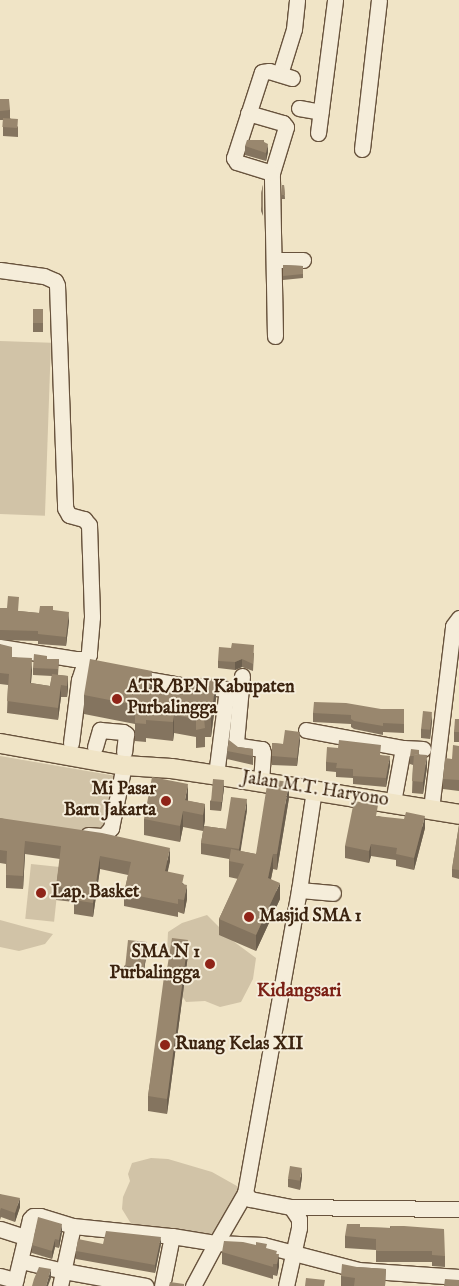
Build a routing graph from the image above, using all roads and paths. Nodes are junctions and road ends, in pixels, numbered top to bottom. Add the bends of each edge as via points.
1 (297, 0) edge
2 (335, 0) edge
3 (379, 0) edge
4 (299, 108) dead end
5 (321, 112) junction
6 (248, 113) junction
7 (318, 132) dead end
8 (362, 149) dead end
9 (272, 173) junction
10 (274, 260) junction
11 (303, 260) dead end
12 (0, 270) edge
13 (275, 336) dead end
14 (459, 618) edge
15 (0, 647) edge
16 (84, 663) junction
17 (100, 670) edge
18 (118, 674) edge
19 (242, 676) dead end
20 (0, 730) edge
21 (306, 730) dead end
22 (0, 743) edge
23 (71, 743) junction
24 (402, 748) junction
25 (423, 748) dead end
26 (124, 759) junction
27 (216, 775) junction
28 (261, 782) junction
29 (314, 790) junction
30 (393, 802) junction
31 (431, 809) junction
32 (459, 814) edge
33 (71, 832) edge
34 (299, 890) junction
35 (332, 893) dead end
36 (245, 1193) junction
37 (291, 1207) junction
38 (459, 1209) edge
39 (73, 1226) junction
40 (0, 1229) edge
41 (172, 1236) junction
42 (27, 1238) junction
43 (216, 1244) junction
44 (294, 1254) junction
45 (21, 1261) junction
46 (0, 1276) edge
47 (459, 1278) edge
48 (62, 1279) edge
49 (14, 1283) edge
50 (146, 1286) edge
51 (162, 1286) edge
52 (193, 1286) edge
53 (286, 1286) edge

1 - 6 street via 286,76 262,72
2 - 5 street
3 - 8 street
4 - 5 street
5 - 7 street
6 - 9 street via 234,161
6 - 9 street via 283,122 286,127
9 - 10 street
10 - 11 street
10 - 13 street
12 - 16 street via 44,276 57,285 65,508 69,515 86,520 89,532 92,617 90,655
14 - 31 street via 453,626
15 - 16 street
16 - 17 street
16 - 23 street
18 - 27 street via 227,689
19 - 28 street via 236,742 240,746 263,751
20 - 23 main road, Jalan M.T. Haryono
21 - 24 street
22 - 26 main road, Jalan M.T. Haryono
23 - 26 main road, Jalan M.T. Haryono
24 - 25 street
24 - 30 street
26 - 27 main road, Jalan M.T. Haryono via 152,759 171,768
26 - 33 street via 108,834 98,837
27 - 28 main road, Jalan M.T. Haryono
28 - 29 main road, Jalan M.T. Haryono
29 - 30 main road, Jalan M.T. Haryono
29 - 34 street
30 - 31 main road, Jalan M.T. Haryono
31 - 32 main road, Jalan M.T. Haryono
34 - 35 street
34 - 36 street
36 - 37 street via 250,1199
36 - 43 street
37 - 38 street
37 - 44 street via 299,1219
39 - 41 street
39 - 42 street via 33,1216
39 - 48 street
40 - 42 street
41 - 43 street
41 - 51 street
42 - 45 street
43 - 44 street via 255,1244
43 - 52 street
44 - 47 street via 358,1270
44 - 53 street
45 - 48 street
45 - 49 street
46 - 49 street
48 - 50 street

